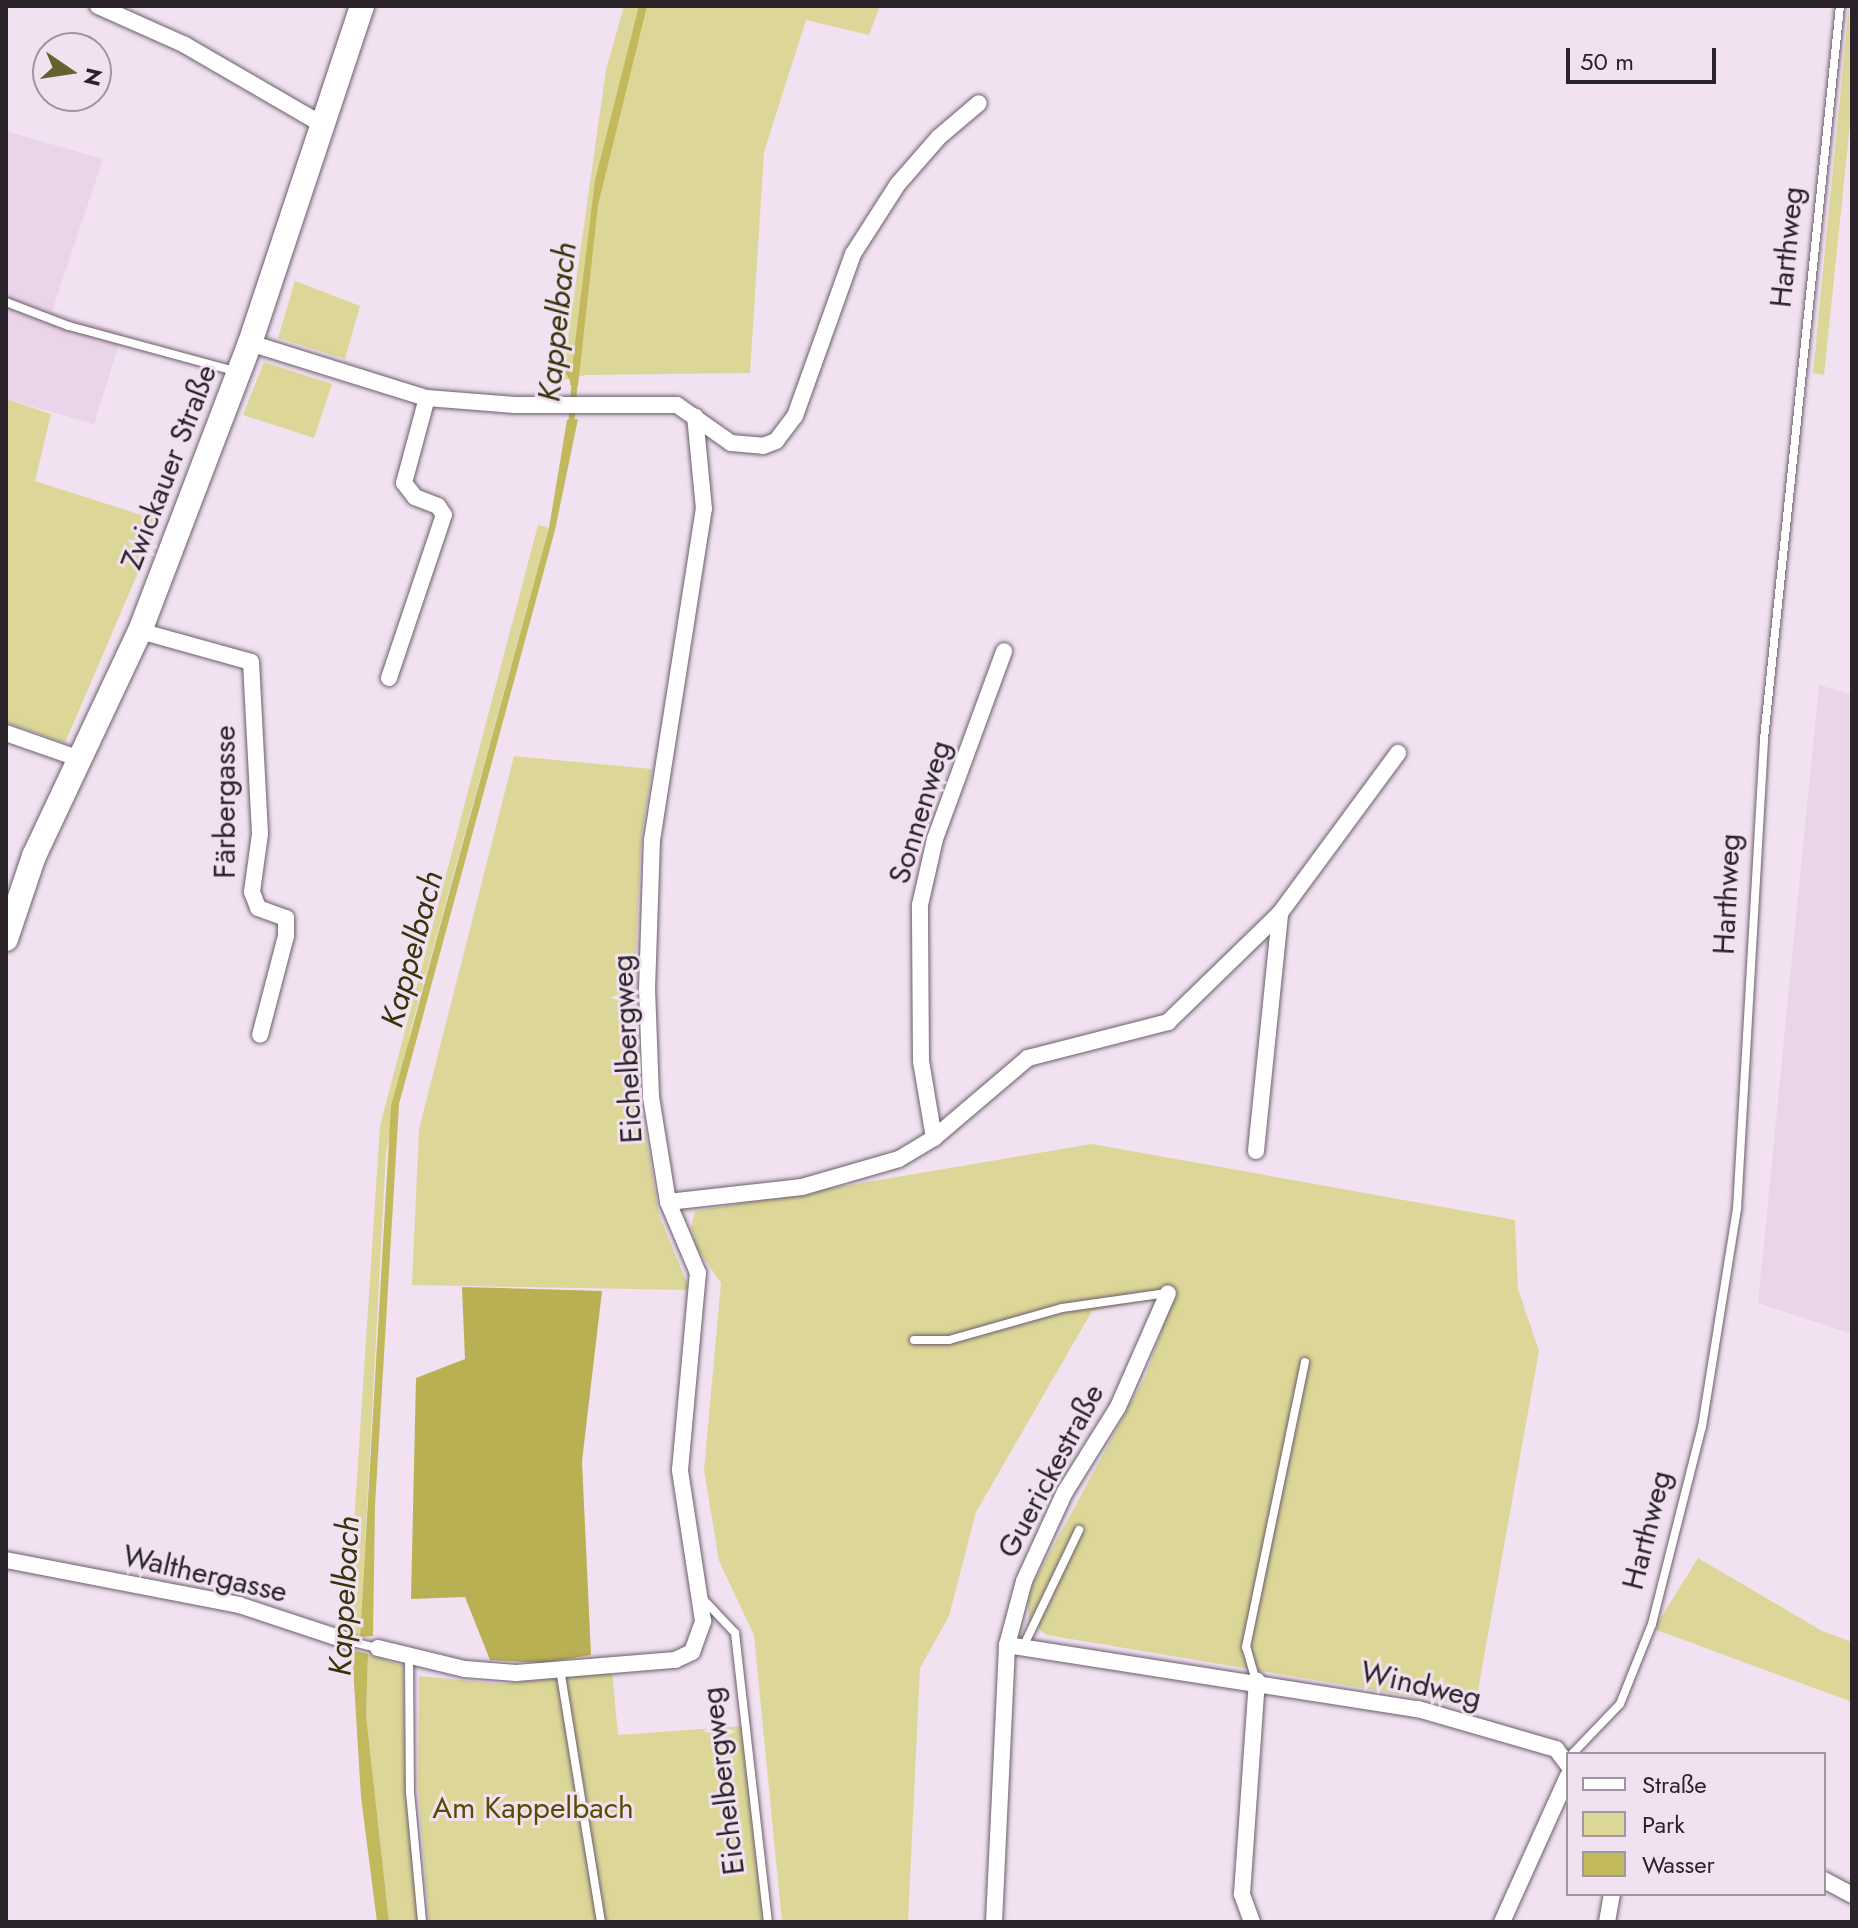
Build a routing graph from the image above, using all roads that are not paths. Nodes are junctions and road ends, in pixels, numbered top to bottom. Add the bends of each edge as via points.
1 (98, 6) edge
2 (362, 6) edge
3 (1840, 6) edge
4 (979, 103) dead end
5 (323, 125) junction
6 (6, 302) edge
7 (250, 343) junction
8 (239, 372) junction
9 (427, 398) junction
10 (695, 416) junction
11 (140, 631) junction
12 (1004, 651) dead end
13 (389, 678) dead end
14 (6, 733) edge
15 (1398, 753) dead end
16 (80, 759) junction
17 (1280, 913) junction
18 (6, 939) edge
19 (260, 1035) dead end
20 (934, 1138) junction
21 (1256, 1151) dead end
22 (668, 1202) junction
23 (1168, 1293) joint
24 (914, 1340) dead end
25 (1305, 1362) dead end
26 (1079, 1530) dead end
27 (6, 1560) edge
28 (702, 1597) junction
29 (348, 1641) joint
30 (1015, 1646) junction
31 (378, 1648) joint
32 (409, 1659) junction
33 (675, 1660) joint
34 (560, 1668) junction
35 (1257, 1681) junction
36 (1575, 1752) edge
37 (1566, 1757) edge
38 (1566, 1780) edge
39 (1826, 1881) edge
40 (1852, 1895) edge
41 (1612, 1896) edge
42 (422, 1922) edge
43 (601, 1922) edge
44 (768, 1922) edge
45 (994, 1922) edge
46 (1252, 1922) edge
47 (1502, 1922) edge
48 (1607, 1922) edge

1 - 5 street via 173,39
2 - 5 main road, Zwickauer Straße
3 - 36 lane, Harthweg via 1764,739 1737,1209 1702,1427 1652,1624 1620,1704
4 - 10 street via 898,184 853,254 807,390 776,441 749,448 731,443
5 - 7 main road, Zwickauer Straße
6 - 8 lane via 69,326
7 - 8 main road, Zwickauer Straße
7 - 9 street
8 - 11 main road, Zwickauer Straße
9 - 10 street via 677,405
9 - 13 street via 404,483 415,497 438,506 444,515
10 - 22 street, Eichelbergweg via 704,509 652,840 651,1097
11 - 16 main road, Zwickauer Straße
11 - 19 street, Färbergasse via 251,662 260,834 252,892 258,908 286,918
12 - 20 street, Sonnenweg via 935,839 920,905 921,1061
14 - 16 street
15 - 17 street
16 - 18 main road, Zwickauer Straße via 34,856
17 - 20 street via 1168,1022 1028,1058
17 - 21 street
20 - 22 street via 899,1159 802,1187
22 - 28 street, Eichelbergweg via 698,1273 680,1470
23 - 24 lane via 1062,1308 949,1340
23 - 30 street, Guerickestraße via 1118,1407 1065,1492 1024,1581
25 - 35 lane via 1246,1647
26 - 30 lane
27 - 29 street, Walthergasse via 239,1605
28 - 33 street, Eichelbergweg via 698,1641 692,1652
28 - 44 lane, Eichelbergweg via 735,1633
29 - 31 lane, Walthergasse
30 - 35 street, Windweg
30 - 45 street, Guerickestraße
31 - 32 street, Walthergasse
32 - 34 street, Walthergasse via 491,1671
32 - 42 lane via 410,1792
33 - 34 street, Walthergasse
34 - 43 lane
35 - 37 street, Windweg via 1418,1709 1556,1749
35 - 46 street via 1242,1894
38 - 47 street
39 - 40 street
41 - 48 street

